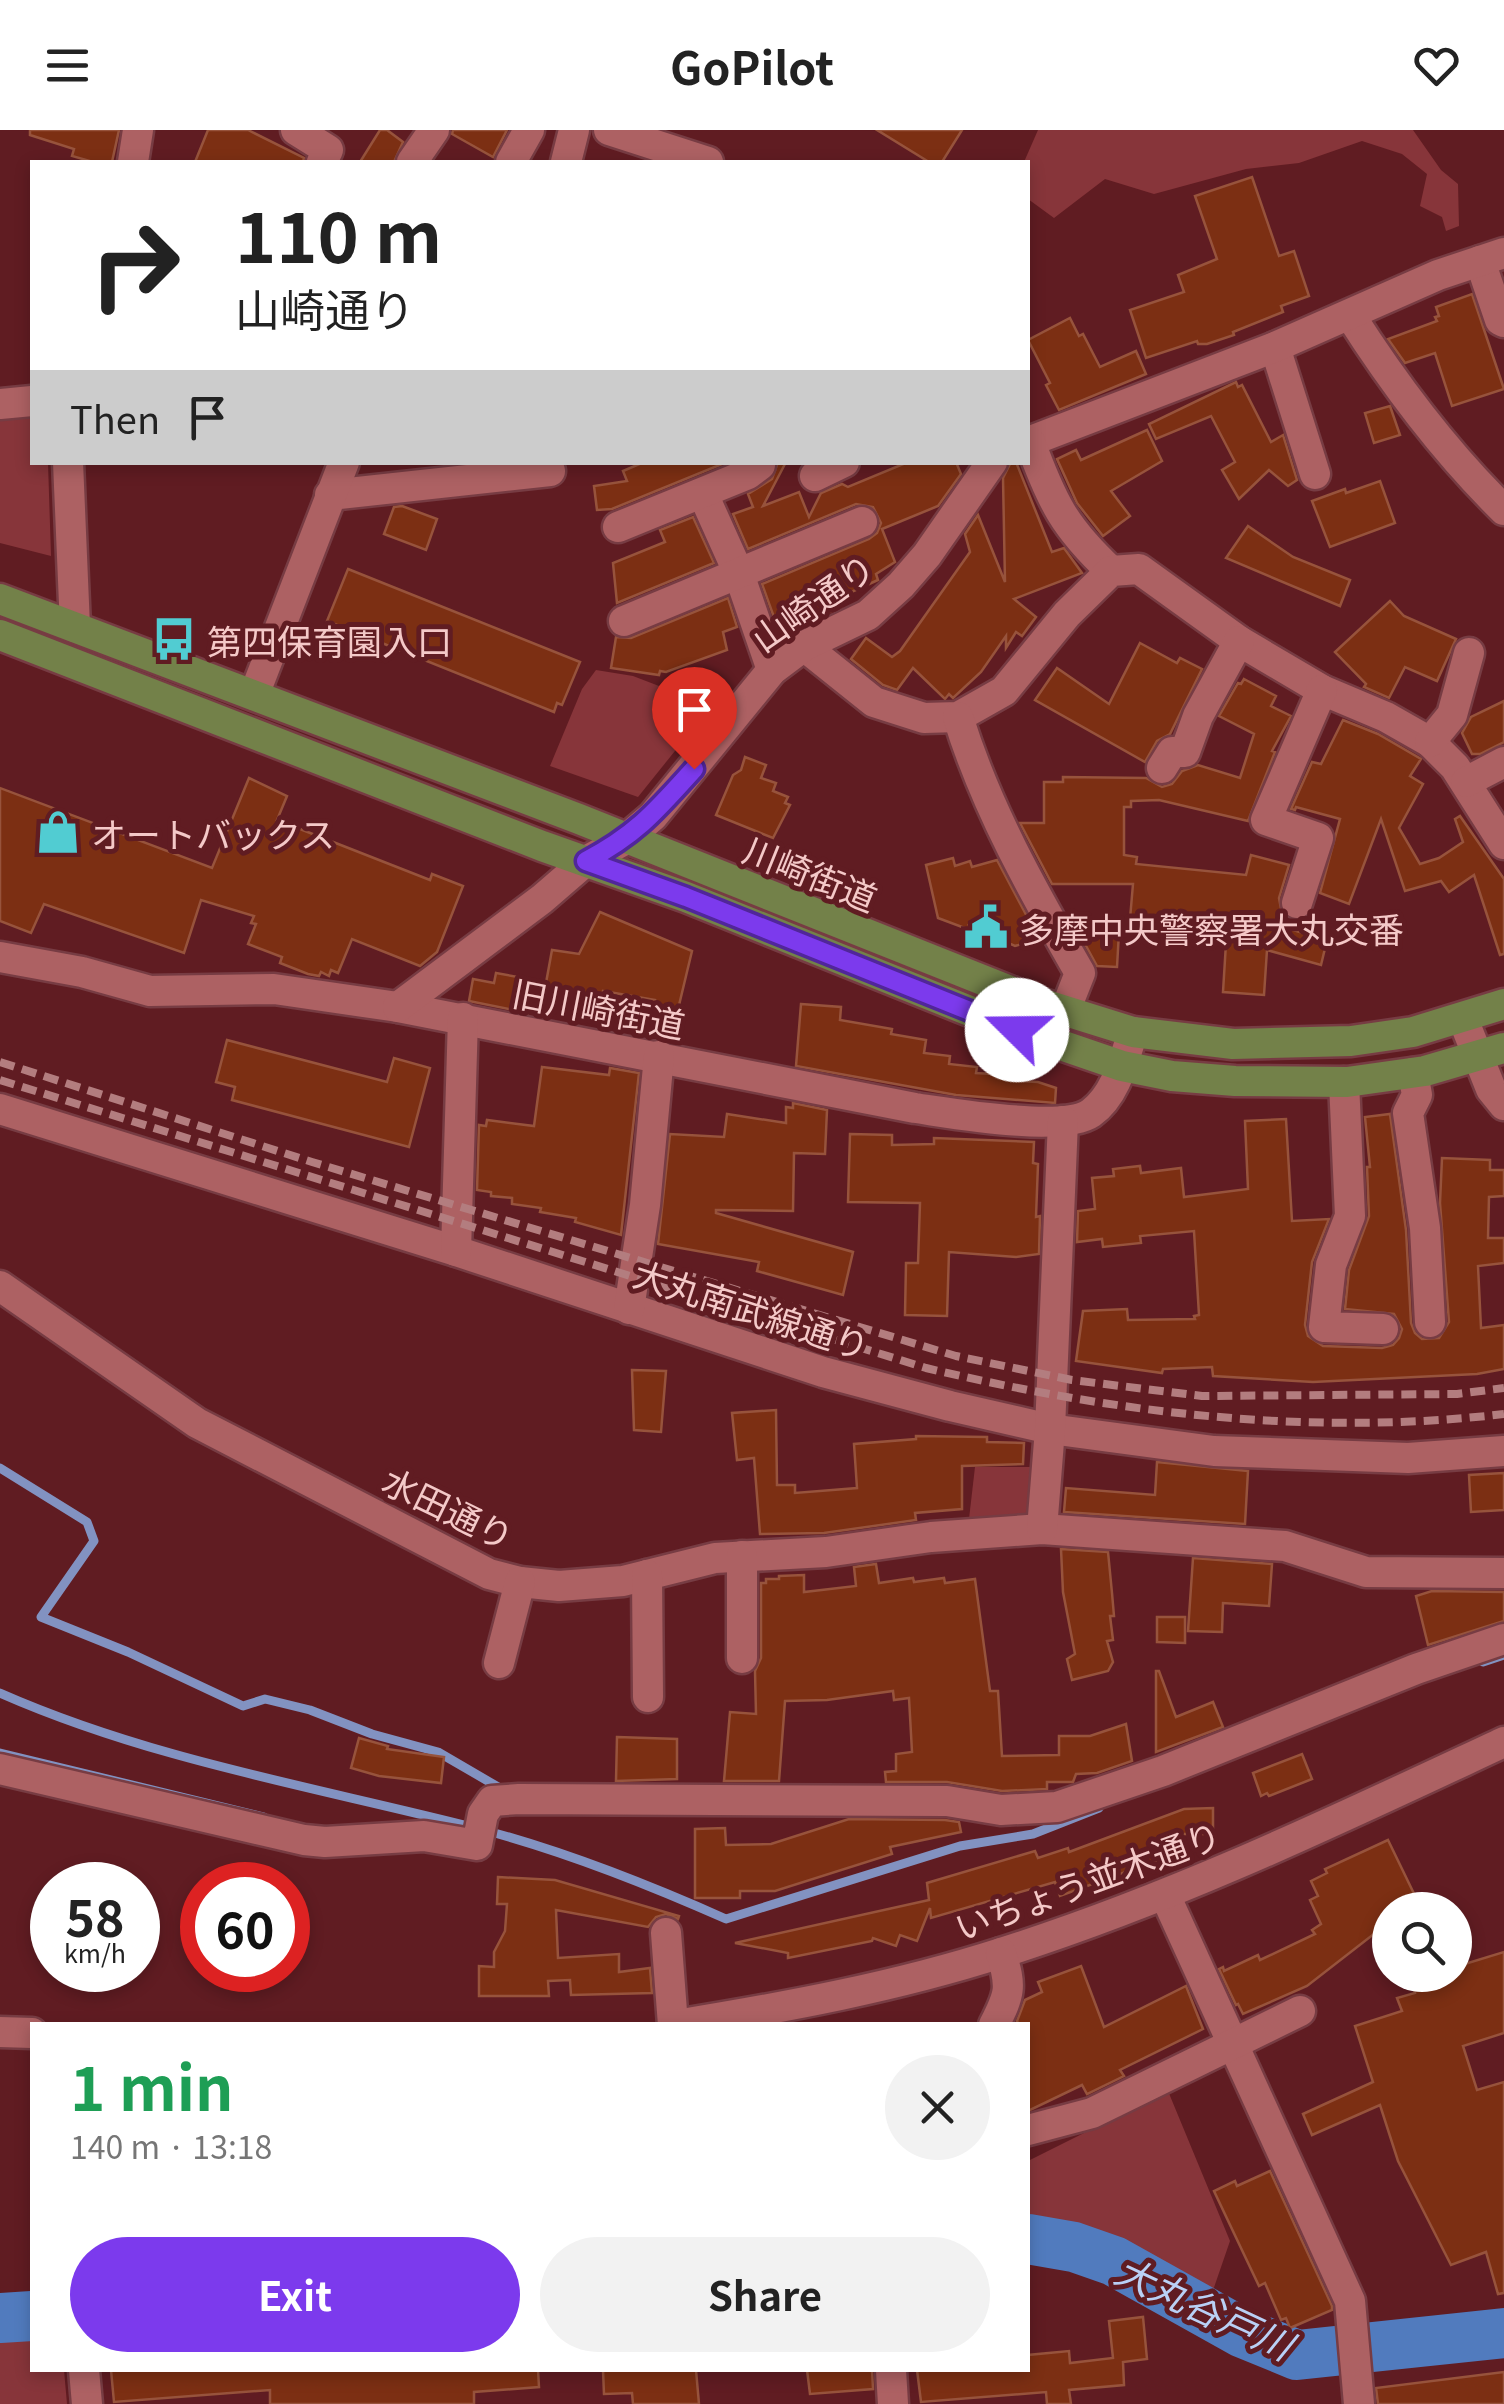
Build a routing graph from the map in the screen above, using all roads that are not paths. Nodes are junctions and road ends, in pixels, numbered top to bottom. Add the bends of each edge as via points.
1 (138, 130) edge
2 (296, 130) edge
3 (434, 130) edge
4 (529, 130) edge
5 (574, 130) edge
6 (625, 139) edge
7 (133, 160) edge
8 (323, 160) edge
9 (413, 160) edge
10 (512, 160) edge
11 (566, 160) edge
12 (701, 160) edge
13 (1492, 257) edge
14 (1350, 315) junction
15 (1504, 322) edge
16 (1274, 348) junction
17 (30, 401) edge
18 (0, 404) edge
19 (1030, 442) edge
20 (1030, 444) edge
21 (68, 465) edge
22 (343, 465) edge
23 (760, 465) dead end
24 (838, 465) edge
25 (990, 465) edge
26 (550, 471) dead end
27 (1315, 474) dead end
28 (815, 476) dead end
29 (703, 494) junction
30 (330, 495) junction
31 (1504, 510) edge
32 (862, 522) dead end
33 (618, 527) dead end
34 (1111, 571) junction
35 (739, 574) junction
36 (0, 599) edge
37 (624, 621) dead end
38 (75, 626) junction
39 (0, 635) edge
40 (1239, 641) junction
41 (804, 646) junction
42 (1469, 653) dead end
43 (772, 670) junction
44 (1322, 690) junction
45 (254, 695) junction
46 (958, 718) junction
47 (1430, 742) junction
48 (1504, 762) edge
49 (1162, 768) dead end
50 (1466, 782) junction
51 (626, 839) junction
52 (1504, 844) edge
53 (586, 861) junction
54 (1298, 903) dead end
55 (0, 957) edge
56 (1504, 1004) edge
57 (398, 1007) junction
58 (1065, 1011) junction
59 (463, 1018) junction
60 (1463, 1019) junction
61 (1134, 1032) junction
62 (1490, 1052) edge
63 (659, 1056) junction
64 (1122, 1066) junction
65 (1413, 1072) junction
66 (1344, 1082) junction
67 (1504, 1105) edge
68 (0, 1109) edge
69 (1063, 1121) junction
70 (456, 1252) junction
71 (0, 1286) edge
72 (629, 1308) junction
73 (1430, 1322) dead end
74 (1383, 1329) dead end
75 (1050, 1429) junction
76 (1504, 1451) edge
77 (1042, 1529) junction
78 (742, 1556) junction
79 (1504, 1574) edge
80 (647, 1576) junction
81 (520, 1582) junction
82 (1504, 1639) edge
83 (742, 1658) dead end
84 (500, 1663) dead end
85 (648, 1697) dead end
86 (1504, 1742) edge
87 (0, 1769) edge
88 (1164, 1895) junction
89 (666, 1933) dead end
90 (1001, 1953) junction
91 (839, 2011) edge
92 (1300, 2011) dead end
93 (734, 2020) edge
94 (674, 2022) edge
95 (996, 2022) edge
96 (0, 2032) edge
97 (30, 2033) edge
98 (1232, 2042) junction
99 (1030, 2129) edge
100 (84, 2372) edge
101 (891, 2372) edge
102 (1358, 2393) edge
103 (86, 2404) edge
104 (894, 2404) edge

1 - 7 street
2 - 8 street via 328,150
3 - 9 street
4 - 10 street
5 - 11 street
6 - 12 street
13 - 14 street
13 - 15 street
14 - 16 street
14 - 31 street via 1432,429
16 - 19 street
16 - 27 street
17 - 18 street
20 - 34 street via 1062,518
21 - 38 street
22 - 30 street
23 - 29 street
24 - 28 street
25 - 41 street, 山崎通り via 901,586 868,615
26 - 30 street
29 - 33 street
29 - 35 street
30 - 45 street
32 - 35 street
34 - 40 street via 1140,569
34 - 46 street via 1004,691
35 - 37 street
35 - 43 street
36 - 38 main road, 川崎街道
38 - 45 main road, 川崎街道
39 - 53 main road, 川崎街道
40 - 44 street
40 - 49 street via 1185,752 1172,752
41 - 43 street, 山崎通り
41 - 46 street via 874,702 924,718
42 - 47 street via 1452,715
43 - 51 street, 山崎通り via 653,816
44 - 47 street
44 - 54 street via 1266,820 1318,838
45 - 51 main road, 川崎街道
46 - 58 street via 1014,852 1080,974
47 - 50 street
48 - 50 street
50 - 52 street
51 - 53 street, 山崎通り
51 - 58 main road, 川崎街道
53 - 57 street, 山崎通り
53 - 64 main road, 川崎街道
55 - 57 street, 旧川崎街道 via 150,991 274,989
56 - 60 main road, 川崎街道
57 - 59 street, 旧川崎街道
58 - 61 main road, 川崎街道
59 - 63 street, 旧川崎街道
59 - 70 street
60 - 61 main road, 川崎街道 via 1413,1032 1296,1045
60 - 62 street
61 - 64 street
62 - 65 main road, 川崎街道
62 - 67 street via 1490,1090
63 - 69 street, 旧川崎街道 via 934,1111
63 - 72 street
64 - 66 main road, 川崎街道 via 1235,1081
64 - 69 street via 1089,1115
65 - 66 main road, 川崎街道
65 - 73 street via 1417,1095 1408,1113
66 - 74 street via 1350,1216 1331,1266 1324,1327
68 - 70 street, 大丸南武線通り
69 - 75 street
70 - 72 street, 大丸南武線通り
71 - 81 street, 水田通り via 197,1423 489,1574
72 - 75 street, 大丸南武線通り via 823,1372
75 - 76 street, 大丸南武線通り via 1234,1452 1408,1458
75 - 77 street
77 - 78 street, 水田通り
77 - 79 street, 水田通り via 1285,1546 1366,1572
78 - 80 street, 水田通り
78 - 83 street
80 - 81 street, 水田通り via 560,1586
80 - 85 street
81 - 84 street
82 - 87 street via 1047,1822 946,1802 564,1798 492,1801 477,1845 424,1836 325,1842
86 - 88 street, いちょう並木通り
88 - 90 street, いちょう並木通り
88 - 98 street
89 - 94 street
90 - 91 street, いちょう並木通り
90 - 95 street via 1009,1996
91 - 93 street, いちょう並木通り
92 - 98 street
96 - 97 street
98 - 99 street via 1092,2113
98 - 102 street via 1350,2301
100 - 103 street
101 - 104 street

